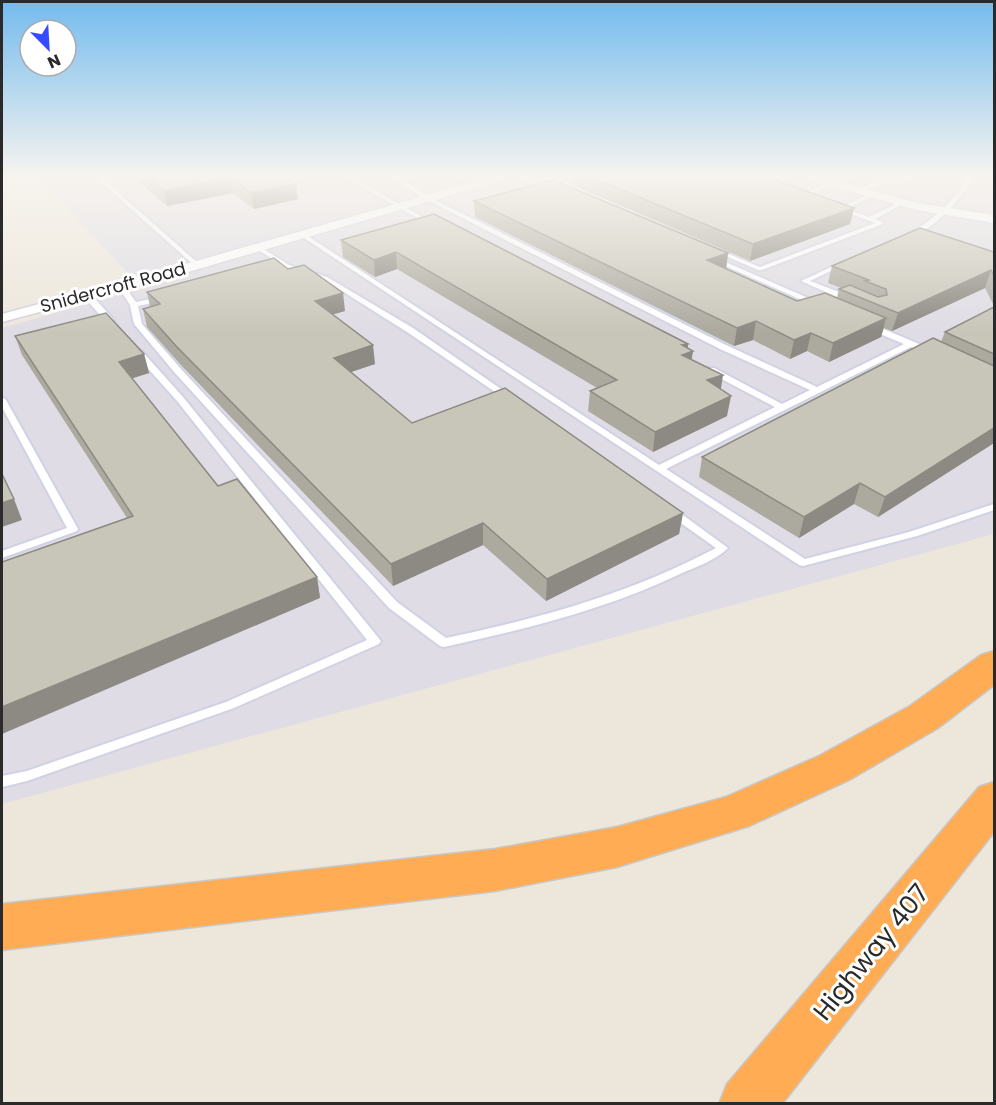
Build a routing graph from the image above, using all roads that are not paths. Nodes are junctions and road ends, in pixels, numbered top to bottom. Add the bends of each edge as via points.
1 (156, 229) edge
2 (320, 229) edge
3 (488, 229) edge
4 (866, 229) edge
5 (920, 229) edge
6 (301, 234) junction
7 (906, 237) edge
8 (257, 247) junction
9 (708, 247) edge
10 (702, 254) edge
11 (855, 259) edge
12 (197, 265) junction
13 (121, 285) junction
14 (87, 295) junction
15 (169, 297) edge
16 (856, 302) edge
17 (134, 305) junction
18 (828, 308) edge
19 (2, 318) edge
20 (859, 321) edge
21 (118, 330) edge
22 (910, 344) junction
23 (134, 347) edge
24 (931, 353) edge
25 (700, 364) edge
26 (817, 390) junction
27 (2, 400) edge
28 (524, 407) edge
29 (782, 407) junction
30 (658, 469) junction
31 (994, 507) edge
32 (666, 508) edge
33 (2, 555) edge
34 (994, 665) edge
35 (2, 781) edge
36 (994, 800) edge
37 (2, 927) edge
38 (747, 1104) edge

1 - 12 lane
2 - 6 street, Snidercroft Road
3 - 26 lane
4 - 9 lane via 760,269
5 - 7 lane
6 - 8 street, Snidercroft Road
6 - 30 lane
8 - 12 street, Snidercroft Road
8 - 28 lane via 283,267 325,278
10 - 18 lane
11 - 16 lane via 804,280
12 - 13 street, Snidercroft Road
13 - 14 street, Snidercroft Road
13 - 17 lane
14 - 19 street, Snidercroft Road
14 - 21 lane
15 - 17 lane
17 - 32 lane via 138,324 268,471 393,605 444,643 582,610 663,580 723,548
20 - 22 lane
22 - 24 lane
22 - 26 lane
23 - 35 lane via 375,641 230,705 27,776
25 - 29 lane
26 - 29 lane
27 - 33 lane via 73,529
29 - 30 lane
30 - 31 lane via 802,563 914,534
34 - 37 highway via 924,717 834,768 734,813 617,847 495,870
36 - 38 highway, Highway 407

